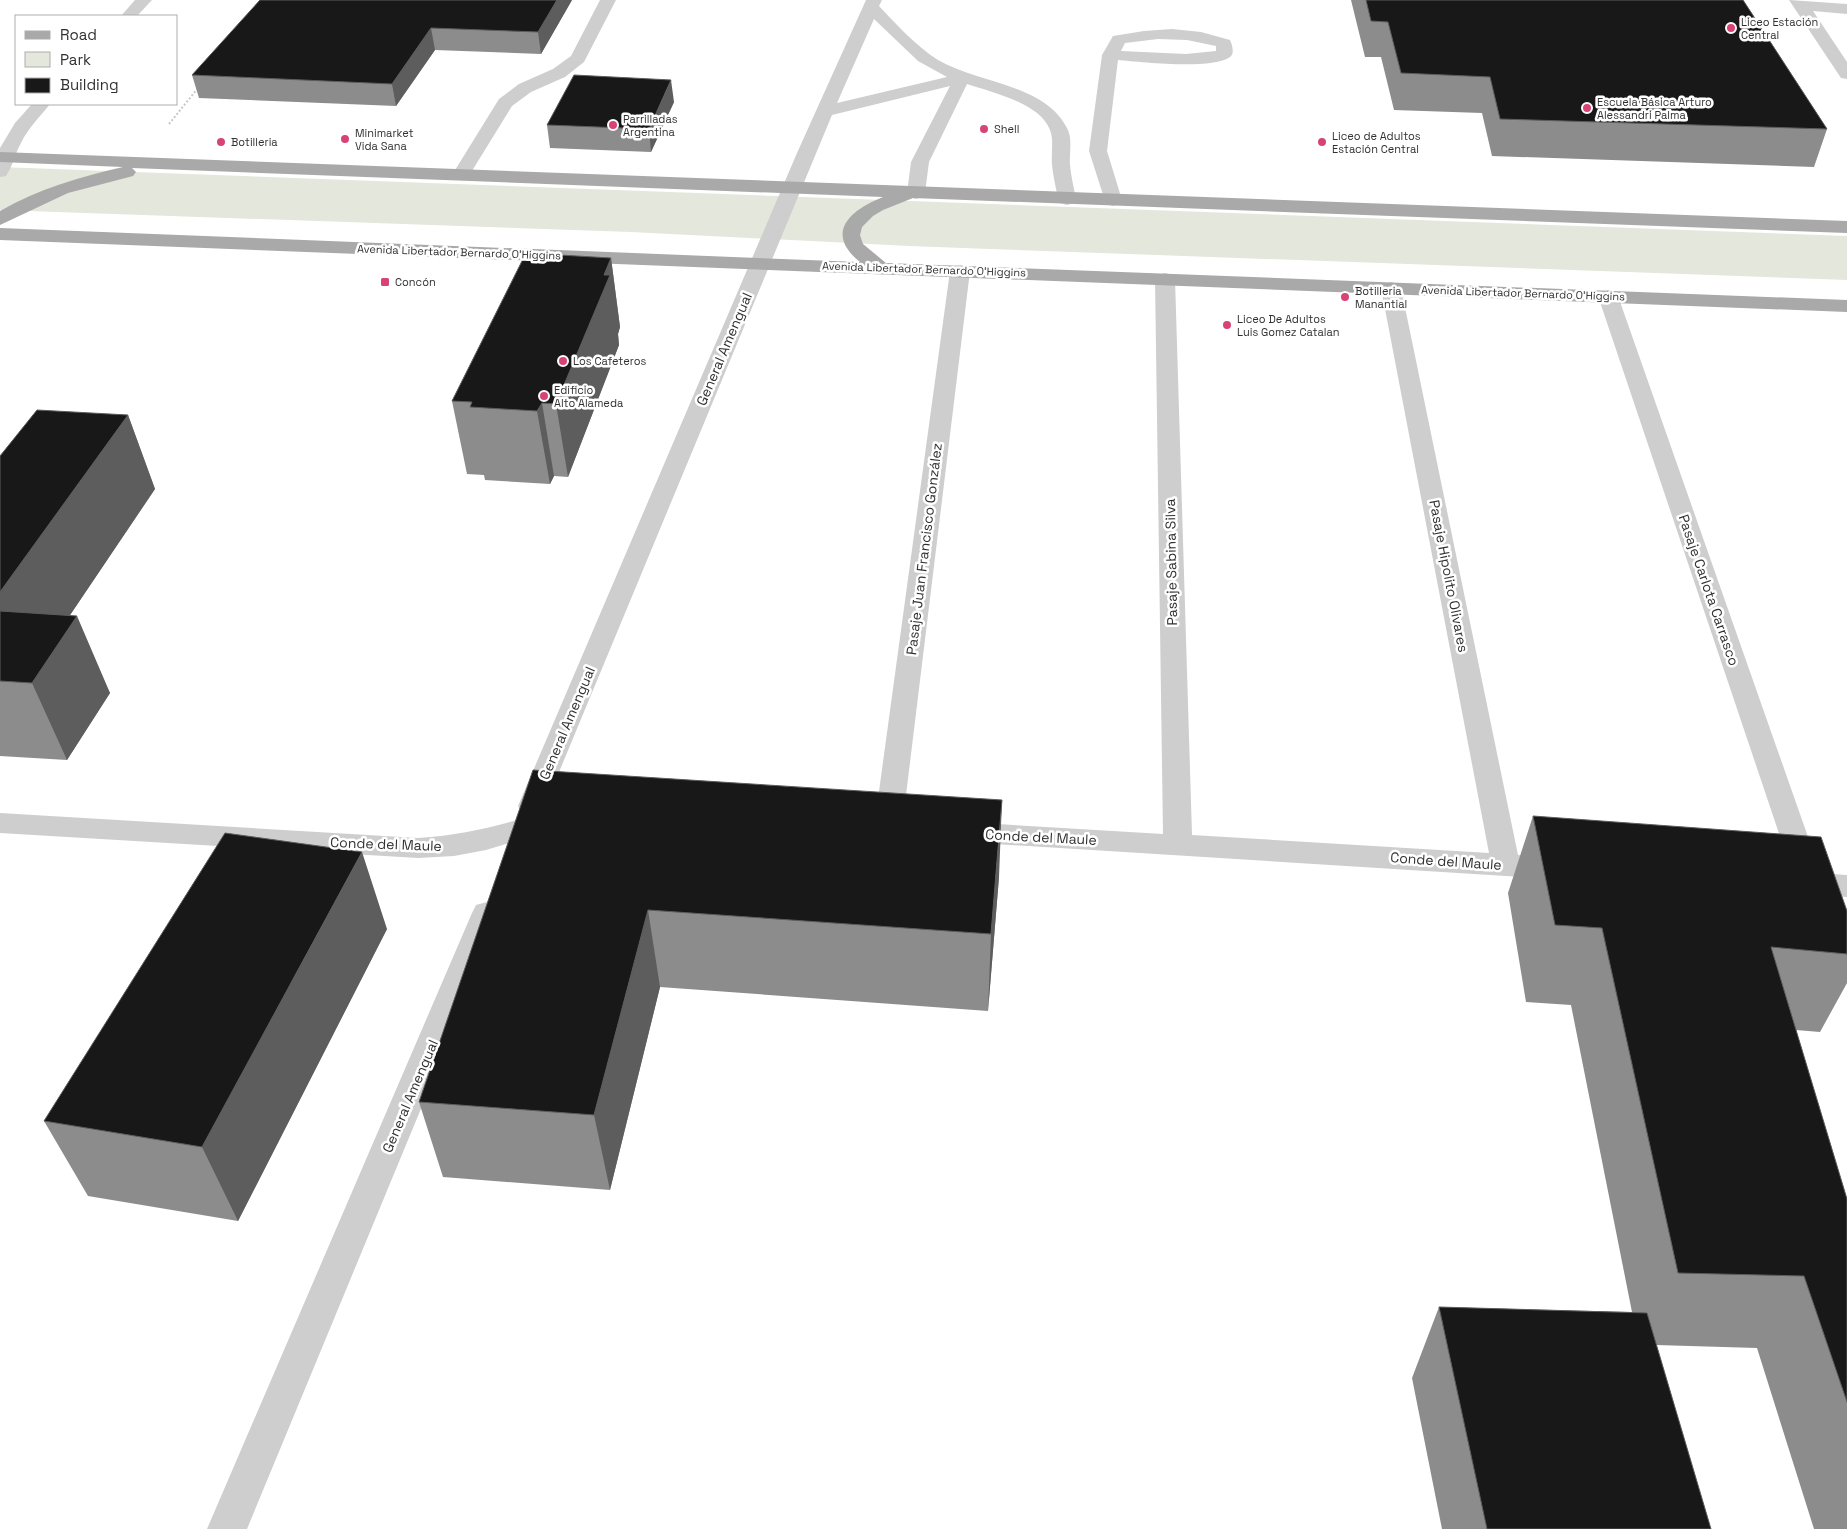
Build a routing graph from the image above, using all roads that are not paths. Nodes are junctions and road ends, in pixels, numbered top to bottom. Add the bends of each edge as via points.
1 (144, 0) edge
2 (608, 0) edge
3 (1799, 3) edge
4 (872, 4) edge
5 (1847, 9) edge
6 (129, 15) edge
7 (1110, 54) junction
8 (1847, 74) edge
9 (962, 78) junction
10 (40, 105) edge
11 (826, 111) junction
12 (1, 162) edge
13 (183, 166) junction
14 (461, 175) junction
15 (793, 187) junction
16 (916, 193) junction
17 (1068, 199) junction
18 (1113, 200) junction
19 (0, 219) edge
20 (1847, 227) edge
21 (0, 234) edge
22 (760, 263) junction
23 (881, 268) junction
24 (960, 271) junction
25 (1164, 279) junction
26 (1391, 288) junction
27 (1608, 296) junction
28 (1847, 306) edge
29 (576, 815) edge
30 (0, 823) edge
31 (859, 826) edge
32 (888, 828) junction
33 (522, 829) junction
34 (1178, 845) junction
35 (507, 864) edge
36 (1506, 865) junction
37 (1584, 870) edge
38 (1771, 881) edge
39 (1810, 884) junction
40 (1847, 886) edge
41 (496, 891) edge
42 (228, 1529) edge

1 - 6 street
2 - 14 street via 578,59 505,102
3 - 5 street
3 - 8 street
4 - 9 street via 892,29 932,63
4 - 11 street, General Amengual
7 - 7 street via 1119,39 1149,34 1206,37 1224,43 1224,54 1217,58
7 - 18 street via 1098,150
9 - 11 street
9 - 16 street via 920,162
9 - 17 street via 1023,98 1046,112 1060,128 1061,166
10 - 12 street via 20,129
11 - 15 street, General Amengual
12 - 13 main road
13 - 14 main road
13 - 19 main road via 130,171 79,183 32,201
14 - 15 main road
15 - 16 main road
15 - 22 street, General Amengual
16 - 17 main road
16 - 23 main road via 875,207 861,216 853,227 854,244
17 - 18 main road
18 - 20 main road
21 - 22 main road, Avenida Libertador Bernardo O'Higgins
22 - 23 main road, Avenida Libertador Bernardo O'Higgins
22 - 33 street, General Amengual
23 - 24 main road, Avenida Libertador Bernardo O'Higgins
24 - 25 main road, Avenida Libertador Bernardo O'Higgins
24 - 32 street, Pasaje Juan Francisco González
25 - 26 main road, Avenida Libertador Bernardo O'Higgins
25 - 34 street, Pasaje Sabina Silva
26 - 27 main road, Avenida Libertador Bernardo O'Higgins
26 - 36 street, Pasaje Hipolito Olivares
27 - 28 main road, Avenida Libertador Bernardo O'Higgins
27 - 39 street, Pasaje Carlota Carrasco
29 - 33 street, Conde del Maule
30 - 33 street, Conde del Maule via 418,848 454,846
31 - 32 street, Conde del Maule
32 - 34 street, Conde del Maule
33 - 35 street, General Amengual
34 - 36 street, Conde del Maule
36 - 37 street, Conde del Maule
38 - 39 street
39 - 40 street
41 - 42 street, General Amengual

